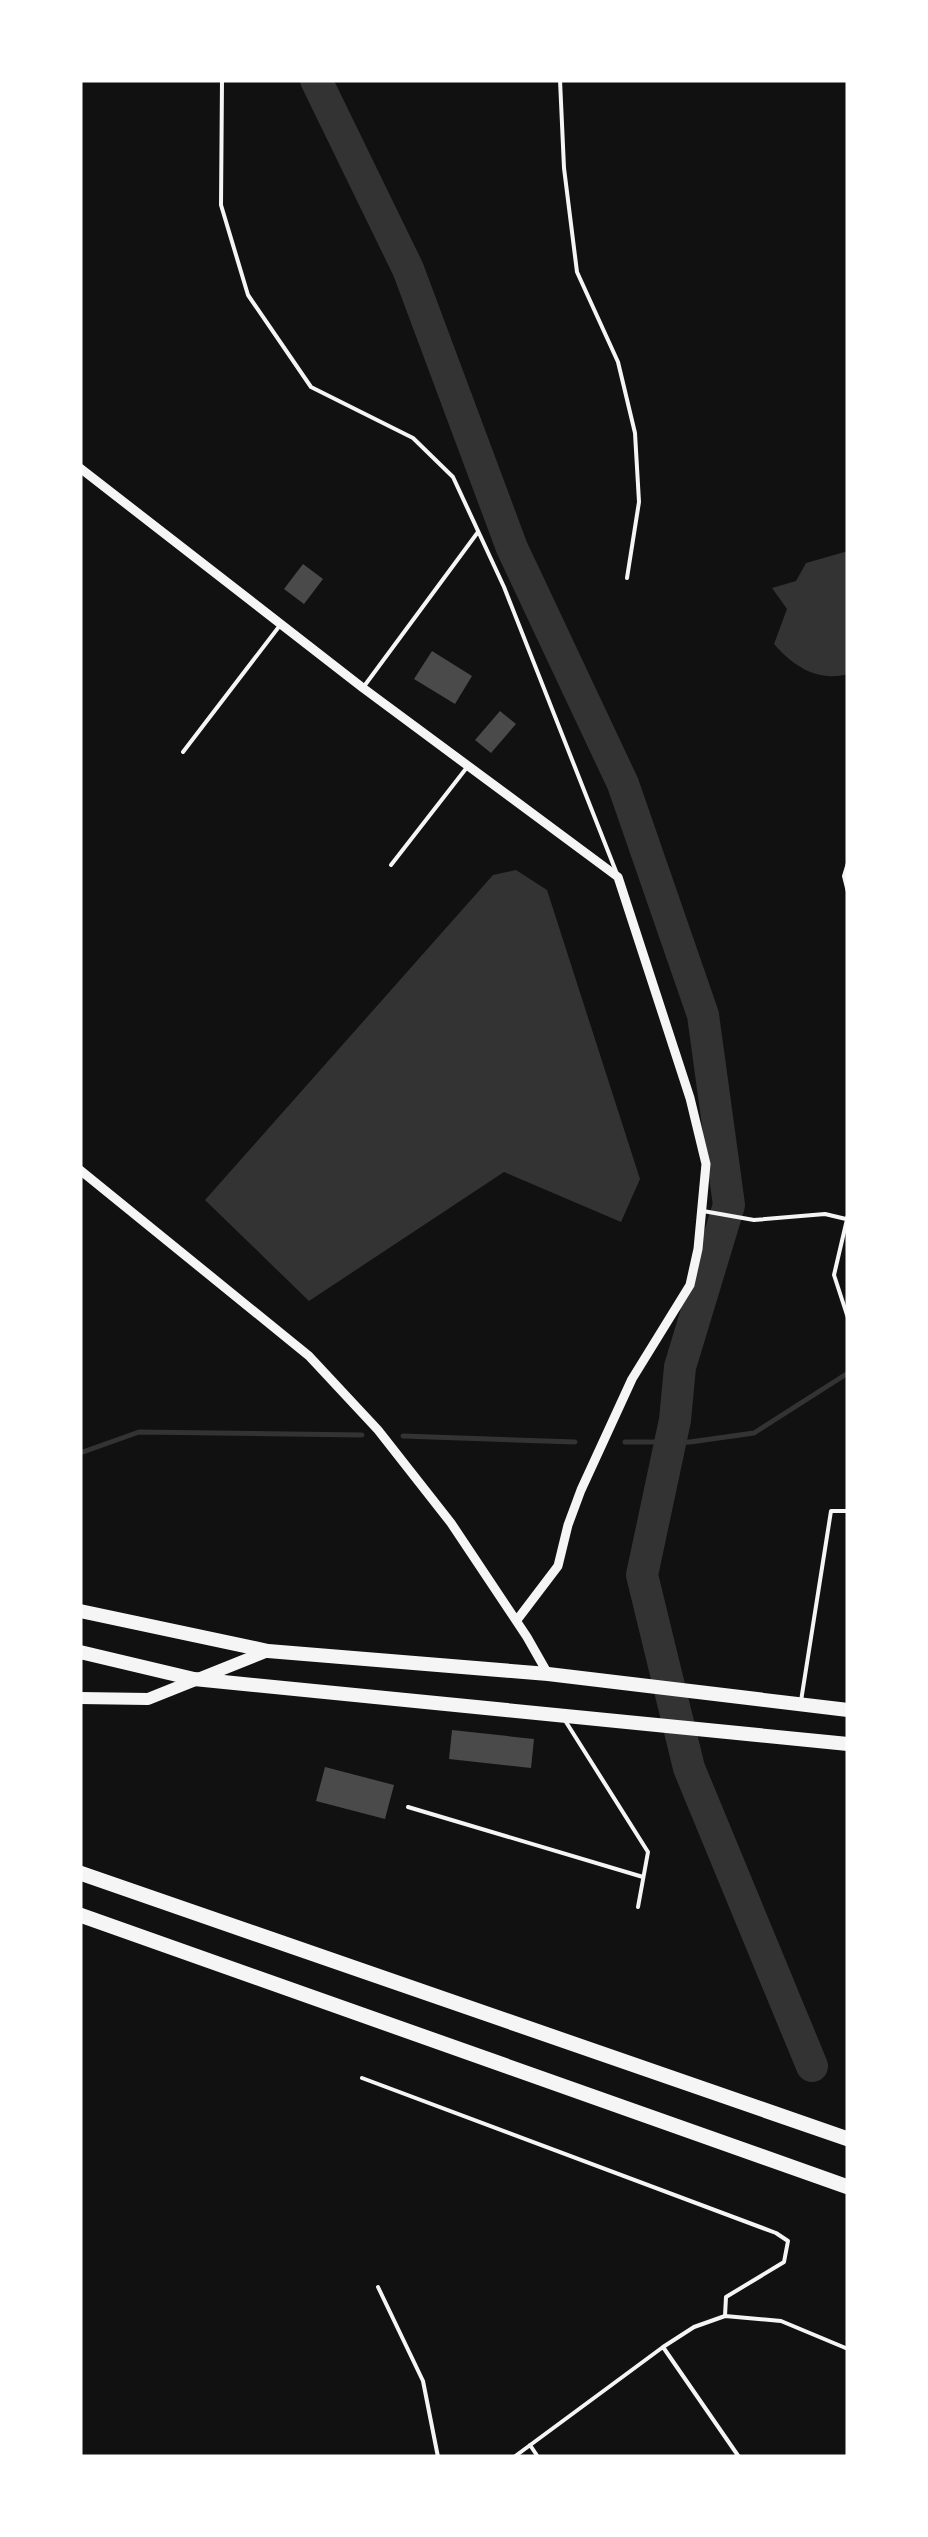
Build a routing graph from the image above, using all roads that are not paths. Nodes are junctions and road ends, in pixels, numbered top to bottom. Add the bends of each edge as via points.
1 (222, 80) edge
2 (560, 80) edge
3 (80, 468) edge
4 (478, 532) junction
5 (626, 578) dead end
6 (282, 624) junction
7 (363, 688) junction
8 (184, 752) dead end
9 (468, 766) junction
10 (848, 863) edge
11 (392, 865) dead end
12 (618, 877) junction
13 (848, 892) edge
14 (80, 1170) edge
15 (702, 1211) junction
16 (847, 1217) edge
17 (848, 1318) edge
18 (848, 1511) edge
19 (80, 1612) edge
20 (517, 1620) junction
21 (268, 1651) junction
22 (80, 1652) edge
23 (548, 1674) junction
24 (194, 1678) junction
25 (80, 1698) edge
26 (801, 1704) junction
27 (848, 1710) edge
28 (560, 1714) junction
29 (848, 1744) edge
30 (408, 1807) dead end
31 (80, 1873) edge
32 (643, 1876) junction
33 (638, 1908) dead end
34 (80, 1915) edge
35 (362, 2078) dead end
36 (848, 2138) edge
37 (848, 2188) edge
38 (378, 2287) dead end
39 (725, 2316) junction
40 (663, 2348) junction
41 (848, 2350) edge
42 (530, 2445) junction
43 (438, 2457) edge
44 (514, 2457) edge
45 (538, 2457) edge
46 (740, 2457) edge

1 - 4 lane via 221,205 248,295 311,387 413,438 453,477
2 - 5 lane via 577,272 618,362 635,433 639,502
3 - 6 street
4 - 7 lane
4 - 12 lane
6 - 7 street
6 - 8 lane
7 - 9 street
9 - 11 lane
9 - 12 street
10 - 13 lane
12 - 15 street via 690,1098 706,1164
14 - 20 street via 309,1356 451,1522
15 - 16 lane via 754,1220
15 - 20 street via 690,1285 632,1379 581,1490 558,1566
16 - 17 lane via 834,1275
18 - 26 lane via 831,1511
19 - 21 main road
20 - 23 street
21 - 23 main road
21 - 24 main road
22 - 24 main road
23 - 26 main road
24 - 25 main road via 148,1699
24 - 28 main road
26 - 27 main road
28 - 29 main road
28 - 32 lane via 648,1852
30 - 32 lane
31 - 36 highway
32 - 33 lane
34 - 37 highway
35 - 39 lane via 788,2241 784,2262 726,2297
38 - 43 lane via 423,2381
39 - 40 lane
39 - 41 lane via 781,2321
40 - 42 lane
40 - 46 lane
42 - 44 lane
42 - 45 lane

